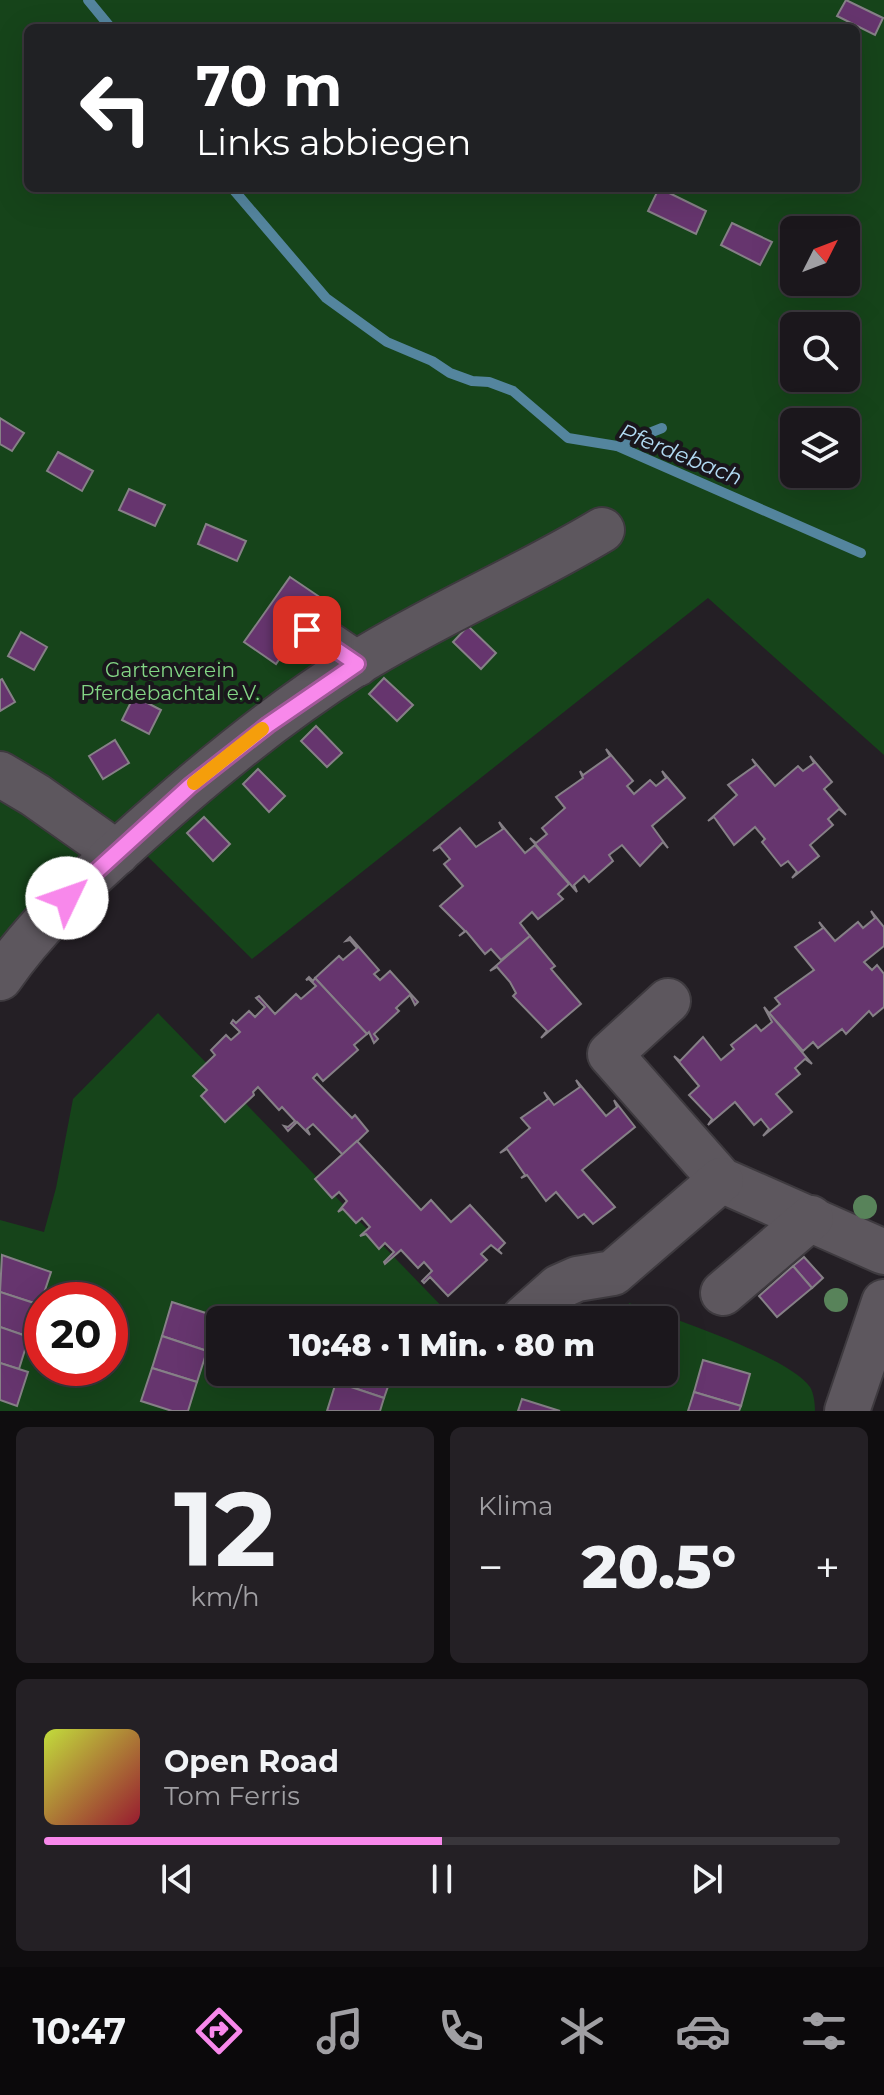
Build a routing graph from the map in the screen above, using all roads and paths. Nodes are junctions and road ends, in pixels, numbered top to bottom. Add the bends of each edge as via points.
1 (602, 530) dead end
2 (307, 630) dead end
3 (357, 664) junction
4 (0, 774) edge
5 (117, 853) junction
6 (0, 978) edge
7 (668, 1001) dead end
8 (721, 1180) junction
9 (811, 1218) junction
10 (880, 1250) edge
11 (723, 1293) dead end
12 (884, 1302) edge
13 (538, 1306) edge
14 (847, 1411) edge

1 - 3 street
2 - 3 street
3 - 5 street via 190,786
4 - 5 street
5 - 6 street via 67,898
7 - 8 street via 610,1054
8 - 9 street
8 - 13 street via 613,1273 577,1279
9 - 10 street
9 - 11 street
12 - 14 street

